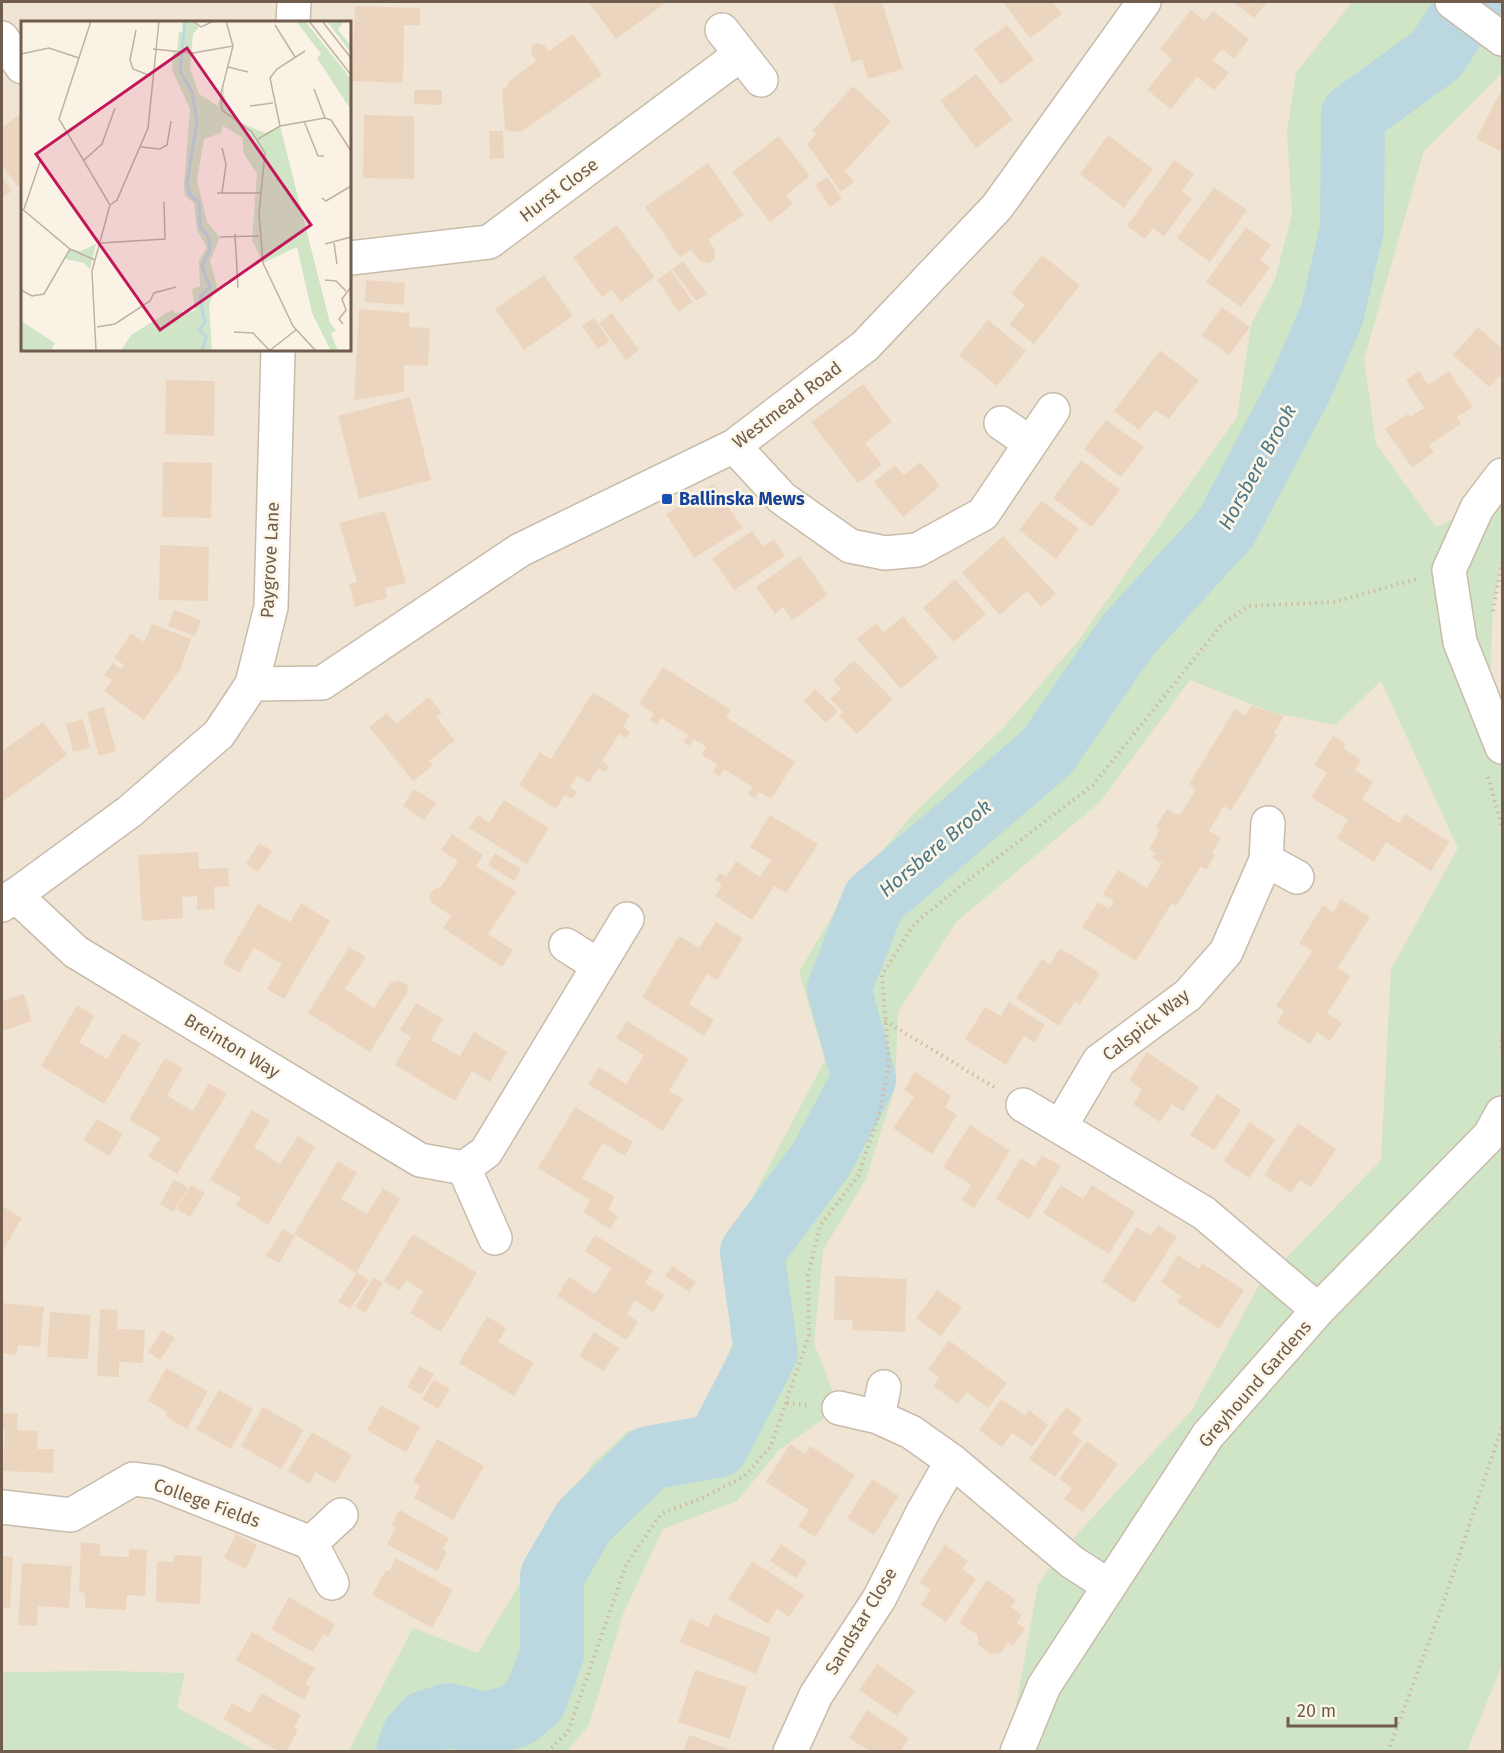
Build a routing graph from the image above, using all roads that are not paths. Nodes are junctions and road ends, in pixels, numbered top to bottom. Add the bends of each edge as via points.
1 (294, 2) edge
2 (1452, 2) edge
3 (1130, 7) edge
4 (293, 21) edge
5 (1497, 35) edge
6 (761, 80) dead end
7 (351, 258) edge
8 (278, 351) edge
9 (1053, 410) dead end
10 (1001, 423) dead end
11 (1030, 443) junction
12 (734, 446) junction
13 (1503, 475) edge
14 (252, 684) junction
15 (1503, 747) edge
16 (1268, 823) dead end
17 (1266, 860) junction
18 (1297, 877) dead end
19 (8, 900) edge
20 (627, 919) dead end
21 (566, 945) dead end
22 (599, 966) junction
23 (1023, 1105) road end
24 (1503, 1113) edge
25 (1060, 1127) junction
26 (464, 1168) junction
27 (495, 1238) dead end
28 (1318, 1311) junction
29 (839, 1408) dead end
30 (952, 1461) junction
31 (2, 1508) edge
32 (341, 1515) dead end
33 (311, 1543) junction
34 (332, 1583) dead end
35 (1109, 1586) junction
36 (790, 1752) edge
37 (1017, 1752) edge

1 - 4 street
2 - 5 street
3 - 12 street, Westmead Road via 997,207 865,346
6 - 7 street, Hurst Close via 732,42 489,242
8 - 14 street, Paygrove Lane via 271,607
9 - 11 street
10 - 11 street
11 - 12 street via 983,514 917,550 885,553 850,546 782,498
12 - 14 street, Westmead Road via 520,550 322,682
13 - 15 street via 1477,508 1449,570 1460,642
14 - 19 street, Paygrove Lane via 219,734 129,812
16 - 17 street, Calspick Way
17 - 18 street
17 - 25 street, Calspick Way via 1226,952 1188,995 1099,1061
19 - 26 street, Breinton Way via 76,952 420,1160
20 - 22 street
21 - 22 street
22 - 26 street via 486,1152
23 - 25 street
24 - 28 street, Greyhound Gardens via 1490,1135
25 - 28 street via 1204,1213
26 - 27 street
28 - 35 street, Greyhound Gardens via 1208,1435
29 - 30 street via 881,1402 911,1432
30 - 35 street via 1072,1562
30 - 36 street, Sandstar Close via 879,1599 816,1695
31 - 33 street, College Fields via 71,1515 133,1479 157,1482
32 - 33 street
33 - 34 street
35 - 37 street, Greyhound Gardens via 1044,1686

